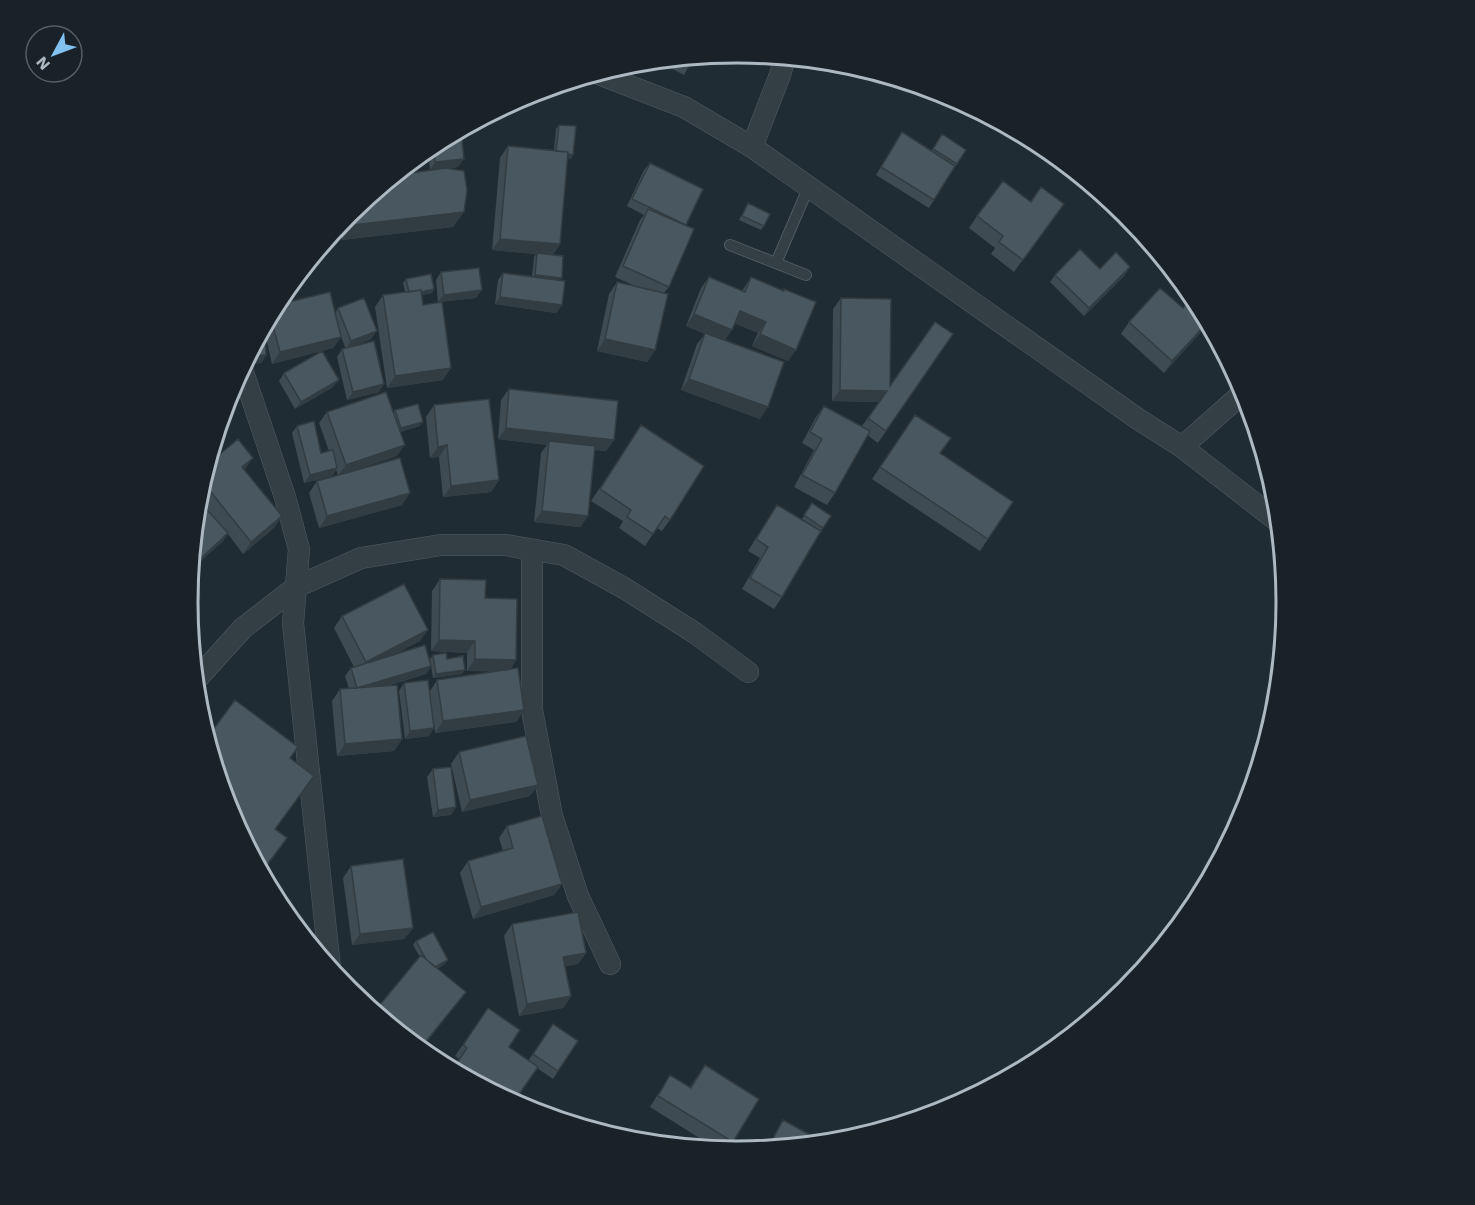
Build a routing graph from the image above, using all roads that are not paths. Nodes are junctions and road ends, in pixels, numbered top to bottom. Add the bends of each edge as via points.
1 (783, 65) edge
2 (610, 78) edge
3 (752, 147) junction
4 (809, 186) junction
5 (730, 245) dead end
6 (776, 263) junction
7 (806, 275) dead end
8 (246, 381) edge
9 (1237, 398) edge
10 (1182, 447) junction
11 (1270, 515) edge
12 (532, 550) junction
13 (296, 586) junction
14 (203, 672) edge
15 (748, 672) dead end
16 (328, 954) edge
17 (610, 964) dead end

1 - 3 street
2 - 3 street via 684,107
3 - 4 street
4 - 6 lane
4 - 10 street
5 - 6 lane
6 - 7 lane
8 - 13 street via 299,549
9 - 10 street
10 - 11 street
12 - 13 street via 505,545 441,545 361,558
12 - 15 street via 564,555 624,588
12 - 17 street via 531,710 552,816 578,896
13 - 14 street via 243,628
13 - 16 street via 293,623

